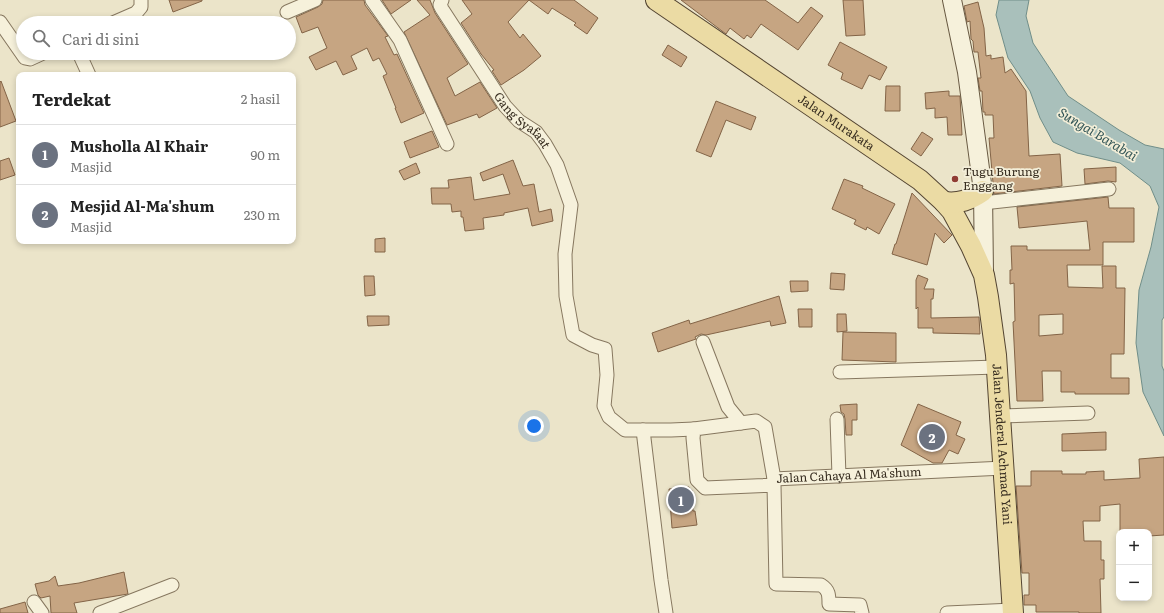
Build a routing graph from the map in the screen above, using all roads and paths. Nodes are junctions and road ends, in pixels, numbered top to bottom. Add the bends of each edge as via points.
1 (141, 0) edge
2 (315, 0) edge
3 (372, 0) edge
4 (442, 0) edge
5 (656, 0) edge
6 (952, 0) edge
7 (287, 12) dead end
8 (128, 16) edge
9 (0, 22) edge
10 (16, 45) edge
11 (82, 60) edge
12 (87, 72) edge
13 (447, 144) dead end
14 (1109, 189) dead end
15 (983, 197) junction
16 (944, 202) junction
17 (984, 275) junction
18 (703, 342) dead end
19 (997, 368) junction
20 (840, 372) dead end
21 (1088, 413) dead end
22 (1000, 416) junction
23 (836, 420) dead end
24 (741, 423) junction
25 (694, 429) junction
26 (643, 430) junction
27 (1004, 468) junction
28 (839, 476) junction
29 (774, 482) junction
30 (172, 585) dead end
31 (34, 602) dead end
32 (1013, 611) edge
33 (42, 613) edge
34 (100, 613) edge
35 (666, 613) edge
36 (862, 613) edge
37 (946, 613) edge

1 - 8 street via 141,7
2 - 7 street
3 - 13 street via 400,40
4 - 26 street, Gang Syafaat via 440,4 505,106 519,121 536,132 557,165 571,205 565,254 566,296 573,335 605,349 607,375 604,406 609,417 625,430
5 - 16 main road, Jalan Murakata via 920,180
6 - 15 main road via 967,72
9 - 10 street
11 - 12 street
14 - 15 street
15 - 16 main road via 954,203
15 - 17 main road
16 - 17 main road, Jalan Murakata via 971,246
17 - 19 main road, Jalan Jenderal Achmad Yani
18 - 24 street via 728,407
19 - 20 street
19 - 22 main road, Jalan Jenderal Achmad Yani
21 - 22 street
22 - 27 main road, Jalan Jenderal Achmad Yani
23 - 28 street
24 - 25 street
24 - 29 street via 756,421 765,427
25 - 26 street
25 - 29 street via 697,480 705,488
26 - 35 street
27 - 28 street, Jalan Cahaya Al Ma'shum
27 - 32 main road, Jalan Jenderal Achmad Yani
28 - 29 street, Jalan Cahaya Al Ma'shum
29 - 36 street, Jalan Cahaya Al Ma'shum via 776,584 821,585 829,593 829,604 860,605
30 - 34 street
31 - 33 street
32 - 37 street

